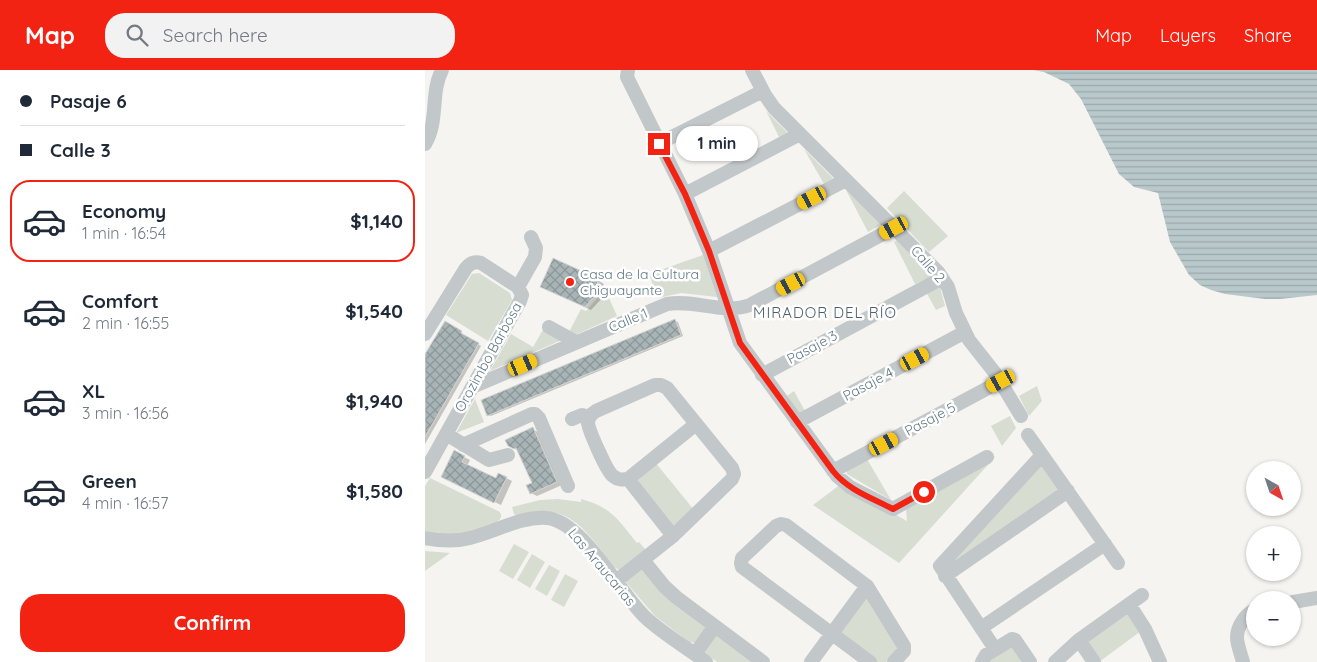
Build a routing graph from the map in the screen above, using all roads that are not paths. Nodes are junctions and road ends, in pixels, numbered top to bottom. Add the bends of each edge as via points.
1 (443, 70) edge
2 (627, 70) edge
3 (752, 70) edge
4 (763, 91) junction
5 (428, 125) edge
6 (800, 134) junction
7 (425, 144) edge
8 (659, 144) junction
9 (846, 180) junction
10 (685, 194) junction
11 (894, 228) junction
12 (531, 237) dead end
13 (709, 251) junction
14 (942, 278) junction
15 (518, 287) junction
16 (728, 309) junction
17 (549, 327) dead end
18 (965, 332) junction
19 (425, 334) edge
20 (576, 342) junction
21 (762, 374) junction
22 (1001, 381) junction
23 (472, 387) junction
24 (1021, 416) dead end
25 (590, 417) junction
26 (572, 419) dead end
27 (797, 422) junction
28 (696, 424) junction
29 (446, 434) junction
30 (1028, 435) dead end
31 (463, 445) junction
32 (508, 455) dead end
33 (1042, 456) junction
34 (987, 457) dead end
35 (833, 471) junction
36 (425, 472) edge
37 (628, 479) junction
38 (568, 486) dead end
39 (1068, 492) junction
40 (673, 536) junction
41 (425, 538) edge
42 (1105, 544) junction
43 (643, 560) junction
44 (1118, 563) dead end
45 (945, 576) junction
46 (616, 581) junction
47 (867, 586) junction
48 (1142, 595) dead end
49 (1317, 598) edge
50 (1301, 601) edge
51 (1129, 604) junction
52 (1246, 617) edge
53 (715, 627) junction
54 (981, 628) junction
55 (832, 634) junction
56 (1079, 640) junction
57 (995, 649) junction
58 (700, 658) edge
59 (763, 662) edge
60 (811, 662) edge
61 (871, 662) edge
62 (893, 662) edge
63 (982, 662) edge
64 (1030, 662) edge
65 (1055, 662) edge
66 (1093, 662) edge
67 (1160, 662) edge
68 (1243, 662) edge

1 - 5 street
2 - 8 street via 627,78
3 - 4 street, Calle 2
4 - 6 street, Calle 2 via 774,108
4 - 8 street
5 - 7 street
6 - 9 street, Calle 2
6 - 10 street
8 - 10 street
9 - 11 street, Calle 2
9 - 13 street
10 - 13 street
11 - 14 street, Calle 2
11 - 16 street, Calle 1 via 757,302 736,310
12 - 15 street via 536,248 535,257
13 - 16 street
14 - 18 street, Calle 2
14 - 21 street, Pasaje 3
15 - 19 street, Orozimbo Barbosa via 473,262
15 - 23 street, Orozimbo Barbosa via 521,301
16 - 20 street, Calle 1 via 684,302 667,304
16 - 21 street via 740,343
17 - 20 street
18 - 22 street, Calle 2
18 - 27 street, Pasaje 4
20 - 23 street, Calle 1
21 - 27 street
22 - 24 street, Calle 2
22 - 35 street, Pasaje 5
23 - 29 street, Orozimbo Barbosa
25 - 26 street via 582,415
25 - 28 street via 596,411 658,384 667,388
25 - 37 street via 588,425 609,472 620,480
27 - 35 street
28 - 37 street
28 - 40 street via 734,474
29 - 31 street
29 - 36 street, Orozimbo Barbosa
30 - 33 street
31 - 32 street via 489,460
31 - 38 street via 535,414
33 - 39 street
33 - 45 street via 941,562 940,568
34 - 35 street via 893,509 850,487
37 - 40 street
39 - 42 street
39 - 45 street
40 - 43 street
41 - 46 street, Las Araucarias via 461,540 511,524 548,518 578,534
42 - 44 street
42 - 54 street
43 - 46 street
43 - 53 street via 669,591
45 - 54 street
46 - 58 street, Las Araucarias via 645,617
47 - 55 street
47 - 55 street via 784,524 777,526 742,558 744,569
47 - 62 street via 904,646 904,651
48 - 51 street
49 - 50 street
51 - 56 street
51 - 67 street
52 - 68 street via 1237,638
53 - 58 street
53 - 59 street
54 - 57 street
55 - 60 street
55 - 61 street
56 - 65 street
56 - 66 street
57 - 63 street
57 - 64 street via 1014,639

